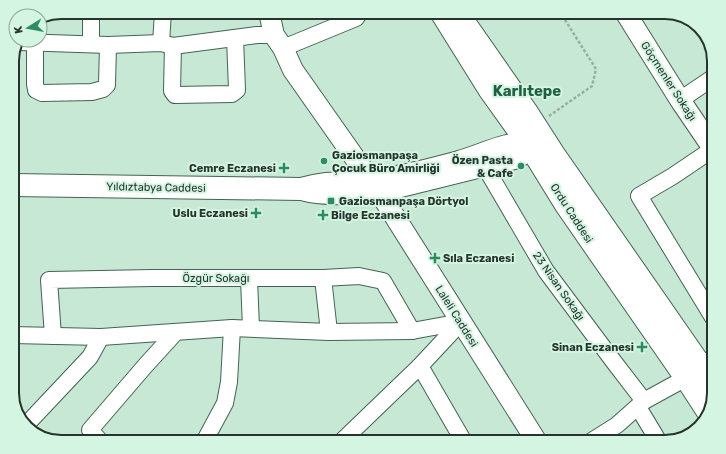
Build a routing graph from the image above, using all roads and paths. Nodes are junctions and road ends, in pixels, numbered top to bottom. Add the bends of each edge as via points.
1 (91, 19) edge
2 (164, 19) edge
3 (271, 19) edge
4 (353, 19) edge
5 (445, 19) edge
6 (461, 19) edge
7 (564, 19) edge
8 (629, 19) edge
9 (236, 38) junction
10 (278, 41) junction
11 (48, 44) edge
12 (91, 44) junction
13 (167, 44) junction
14 (108, 45) junction
15 (35, 48) edge
16 (707, 82) edge
17 (680, 100) junction
18 (536, 136) junction
19 (707, 141) edge
20 (707, 154) edge
21 (484, 165) junction
22 (19, 185) edge
23 (374, 186) junction
24 (249, 278) junction
25 (323, 278) junction
26 (707, 308) edge
27 (461, 322) junction
28 (232, 328) junction
29 (251, 328) junction
30 (412, 331) junction
31 (329, 332) junction
32 (175, 333) junction
33 (19, 335) edge
34 (53, 336) junction
35 (101, 337) junction
36 (420, 366) junction
37 (700, 367) edge
38 (707, 377) edge
39 (706, 402) edge
40 (641, 404) junction
41 (30, 421) edge
42 (95, 435) edge
43 (208, 435) edge
44 (348, 435) edge
45 (460, 435) edge
46 (533, 435) edge
47 (601, 435) edge
48 (656, 435) edge

1 - 12 street
2 - 13 street
3 - 10 street, Laleli Caddesi
4 - 10 street
5 - 18 main road, Ordu Caddesi via 489,89
6 - 18 main road, Ordu Caddesi
7 - 18 path via 596,70 592,86
8 - 17 street, Göçmenler Sokağı
9 - 10 street via 257,35
9 - 13 street
9 - 13 street via 237,90 232,94 175,95 172,91
10 - 23 street, Laleli Caddesi via 294,70
11 - 12 street
12 - 14 street
13 - 14 street
14 - 15 street via 107,85 92,92 42,93 36,90
16 - 17 street
17 - 19 street, Göçmenler Sokağı
18 - 21 main road, Yıldıztabya Caddesi via 524,153
18 - 23 main road, Yıldıztabya Caddesi via 521,143
18 - 37 main road, Ordu Caddesi via 570,212
20 - 26 street via 639,196
21 - 23 main road, Yıldıztabya Caddesi
21 - 40 street, 23 Nisan Sokağı via 546,271 614,362
22 - 23 main road, Yıldıztabya Caddesi via 301,189 328,183
23 - 27 street, Laleli Caddesi
24 - 25 street, Özgür Sokağı
24 - 29 street
24 - 34 street, Özgür Sokağı via 49,280
25 - 30 street, Özgür Sokağı via 360,276 383,281
25 - 31 street
27 - 30 street
27 - 36 street
27 - 46 street, Laleli Caddesi
28 - 29 street
28 - 32 street
28 - 43 street via 229,382 225,403
29 - 31 street
30 - 31 street
32 - 35 street
32 - 42 street via 90,430
33 - 34 street
34 - 35 street
35 - 41 street via 90,357
36 - 44 street
36 - 45 street
37 - 38 main road, Ordu Caddesi
37 - 39 main road, Ordu Caddesi
37 - 40 street
40 - 47 street
40 - 48 street, 23 Nisan Sokağı

